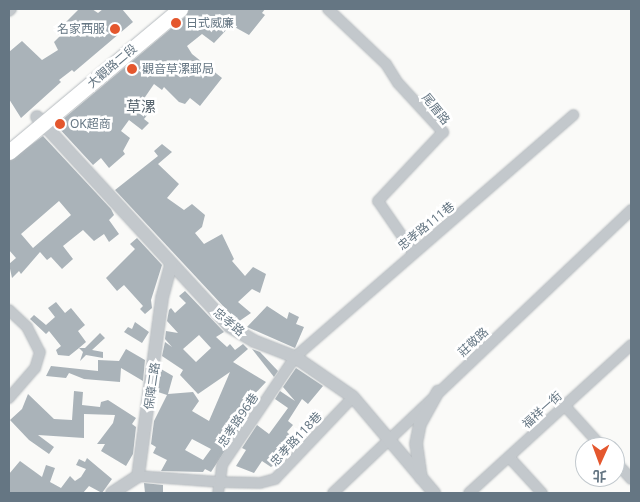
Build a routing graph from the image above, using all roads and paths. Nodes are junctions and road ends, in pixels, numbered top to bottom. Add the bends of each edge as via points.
1 (166, 9) edge
2 (180, 9) edge
3 (328, 9) edge
4 (574, 115) dead end
5 (40, 120) junction
6 (9, 141) edge
7 (9, 152) edge
8 (631, 210) edge
9 (413, 252) junction
10 (171, 264) junction
11 (9, 310) edge
12 (631, 345) edge
13 (295, 357) junction
14 (438, 392) junction
15 (353, 397) junction
16 (9, 398) edge
17 (565, 406) junction
18 (593, 437) edge
19 (389, 440) junction
20 (509, 457) junction
21 (138, 476) junction
22 (421, 478) junction
23 (220, 482) junction
24 (112, 493) edge
25 (218, 493) edge
26 (332, 493) edge
27 (434, 493) edge
28 (469, 493) edge
29 (542, 493) edge

1 - 5 main road, 大觀路二段
2 - 5 main road, 大觀路二段
3 - 9 street, 尾厝路 via 386,64 398,83 443,132 378,202
4 - 9 street, 忠孝路111巷 via 557,126 493,188
5 - 6 main road
5 - 7 main road
5 - 10 street, 忠孝路
8 - 14 street, 莊敬路
9 - 13 street, 忠孝路111巷
10 - 13 street, 忠孝路 via 229,326 254,341
10 - 21 street, 保障二路 via 162,298
11 - 16 street via 27,328 40,352 35,368
12 - 17 street, 福祥一街
13 - 15 street, 忠孝路
13 - 23 street, 忠孝路96巷 via 222,465
14 - 19 street, 莊敬路
14 - 22 street via 420,424 416,444
15 - 19 street, 忠孝路
15 - 23 street, 忠孝路118巷 via 275,479 260,483
17 - 18 street
17 - 20 street, 福祥一街
19 - 22 street, 忠孝路
19 - 26 street, 莊敬路
20 - 28 street, 福祥一街
20 - 29 street
21 - 23 street
21 - 24 street
22 - 27 street, 忠孝路
23 - 25 street, 忠孝路96巷

